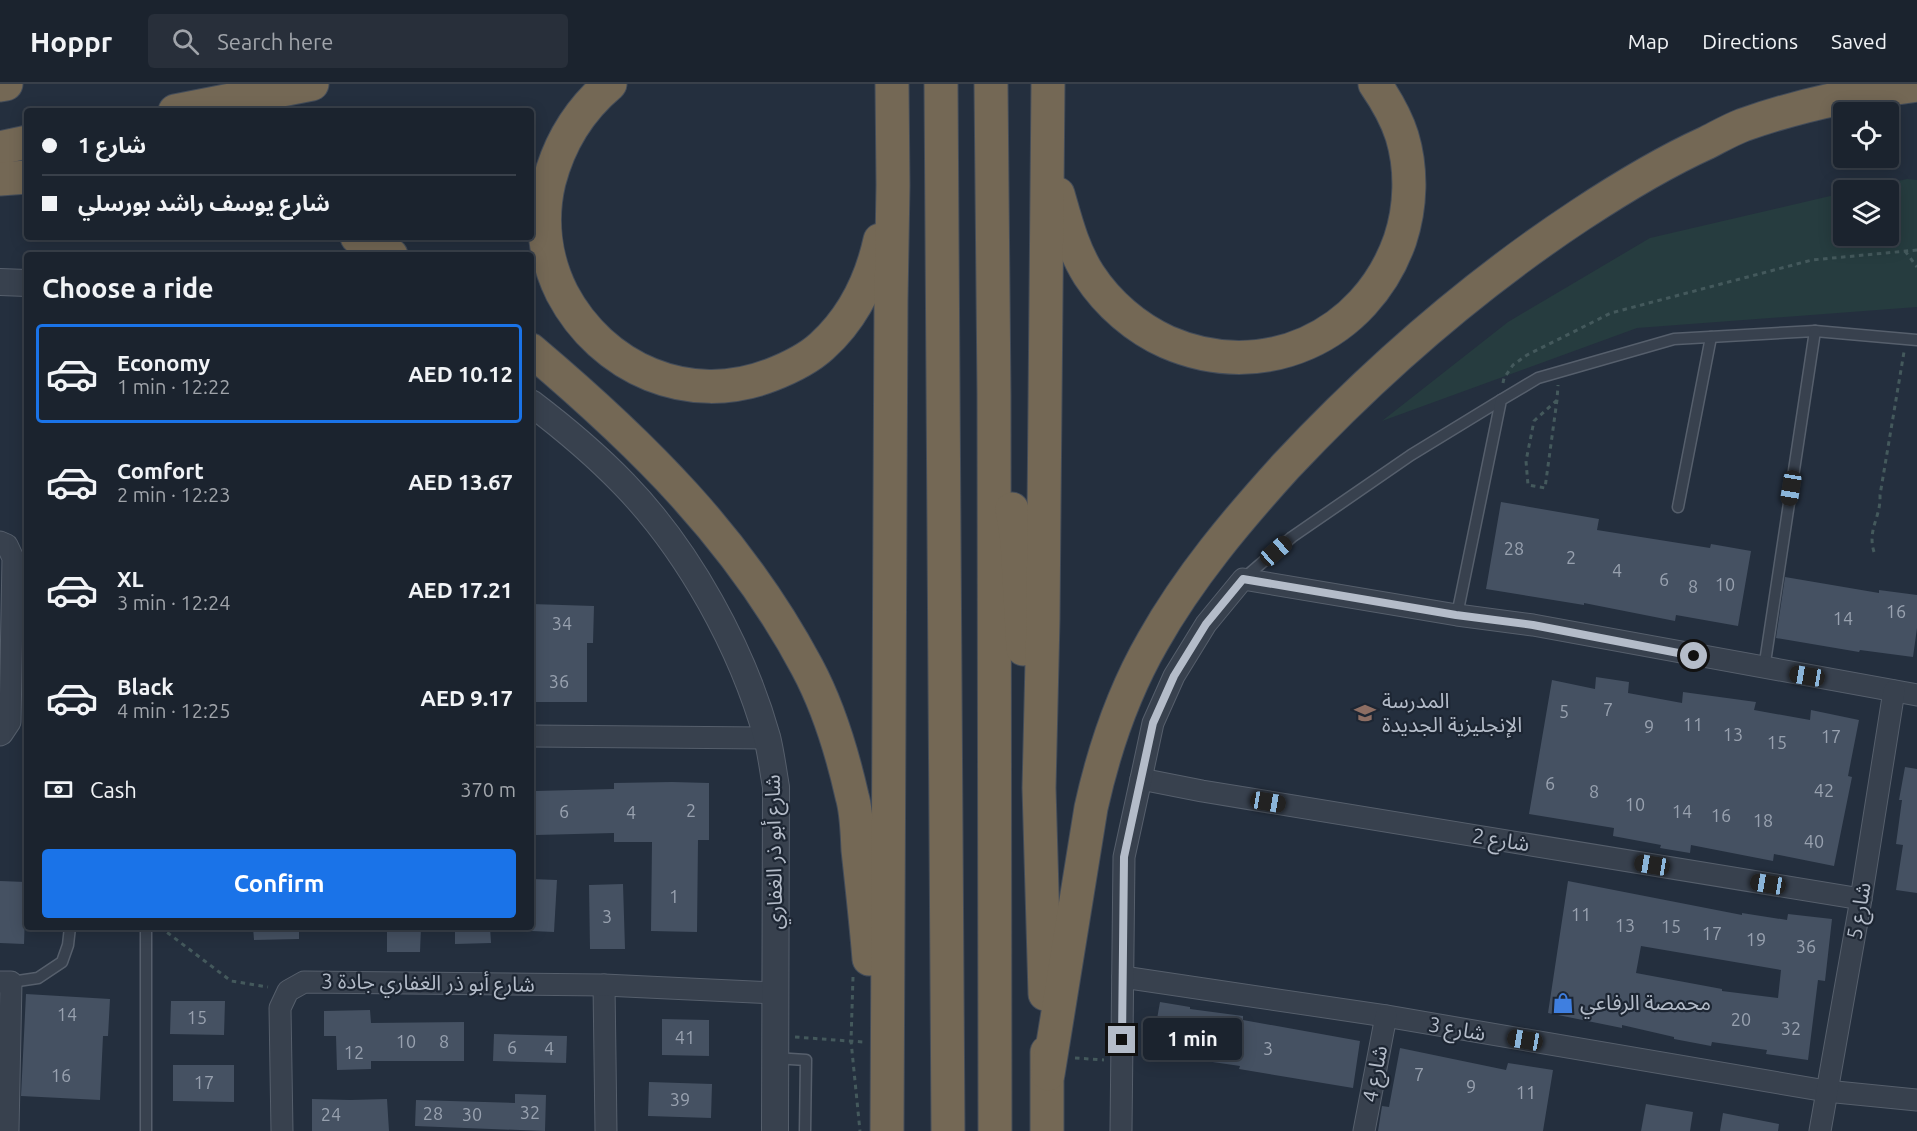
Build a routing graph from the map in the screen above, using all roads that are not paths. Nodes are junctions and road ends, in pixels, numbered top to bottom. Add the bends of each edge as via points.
1 (6, 84) edge
2 (312, 84) edge
3 (610, 84) edge
4 (1375, 84) edge
5 (0, 85) edge
6 (1917, 85) edge
7 (892, 87) edge
8 (941, 88) edge
9 (991, 92) edge
10 (1048, 92) edge
11 (190, 108) edge
12 (24, 143) edge
13 (0, 148) edge
14 (1049, 159) junction
15 (24, 177) edge
16 (0, 179) edge
17 (893, 185) junction
18 (362, 240) edge
19 (384, 252) edge
20 (0, 282) edge
21 (24, 283) edge
22 (1815, 331) junction
23 (1711, 337) junction
24 (1912, 339) edge
25 (534, 353) edge
26 (994, 394) junction
27 (1501, 400) junction
28 (534, 405) edge
29 (1678, 507) dead end
30 (0, 542) edge
31 (1243, 579) junction
32 (1456, 615) junction
33 (1764, 669) junction
34 (1894, 691) junction
35 (1917, 695) edge
36 (0, 735) edge
37 (534, 736) edge
38 (767, 738) junction
39 (1141, 779) junction
40 (1039, 788) junction
41 (1861, 899) junction
42 (70, 930) edge
43 (146, 930) edge
44 (1123, 977) junction
45 (5, 982) edge
46 (604, 985) junction
47 (776, 993) junction
48 (1386, 1017) junction
49 (775, 1047) junction
50 (1057, 1066) junction
51 (1826, 1091) junction
52 (1917, 1100) edge
53 (8, 1131) edge
54 (146, 1131) edge
55 (282, 1131) edge
56 (606, 1131) edge
57 (775, 1131) edge
58 (805, 1131) edge
59 (886, 1131) edge
60 (948, 1131) edge
61 (995, 1131) edge
62 (1047, 1131) edge
63 (1120, 1131) edge
64 (1364, 1131) edge
65 (1820, 1131) edge

1 - 5 highway
2 - 11 highway
3 - 17 highway via 580,114 558,154 546,192 544,233 554,274 576,316 608,350 651,375 694,385 736,385 784,370 820,347 843,323 866,285
4 - 14 highway via 1396,122 1408,167 1407,211 1396,251 1374,290 1348,317 1321,336 1277,354 1241,358 1201,354 1147,332 1120,311 1100,290 1080,259
6 - 50 highway via 1835,98 1751,123 1633,180 1462,299 1365,386 1271,482 1174,607 1136,672 1115,720 1090,808
7 - 17 highway
8 - 60 highway
9 - 26 highway
10 - 14 highway
12 - 13 highway
14 - 40 highway
15 - 16 highway
17 - 59 highway
18 - 19 highway
20 - 21 street
22 - 23 lane
22 - 24 lane
22 - 33 lane
23 - 27 lane via 1674,339 1538,378
23 - 29 lane
25 - 59 highway via 639,447 692,502 736,554 808,669 832,724 853,798
26 - 40 highway via 1017,541 1027,716
26 - 61 highway
27 - 31 lane via 1411,455 1301,531
27 - 32 lane
28 - 38 street, شارع أبو ذر الغفاري via 572,434 625,485 672,542 711,603 743,669
30 - 36 street via 7,545 13,558 10,722
31 - 32 street
31 - 39 street via 1206,624 1174,676 1153,723
32 - 33 street via 1533,625
33 - 34 street
34 - 35 street
34 - 41 street, شارع 5
37 - 38 street
38 - 47 street, شارع أبو ذر الغفاري via 776,787
39 - 41 street, شارع 2
39 - 44 street via 1124,857
40 - 50 highway
41 - 51 street, شارع 5
42 - 45 lane via 62,962 38,978
43 - 54 lane
44 - 48 street, شارع 3
44 - 63 street
45 - 53 street
46 - 47 street, شارع أبو ذر الغفاري جادة 3
46 - 55 street, شارع أبو ذر الغفاري جادة 3 via 304,982 288,991 280,1008
46 - 56 street
47 - 49 street, شارع أبو ذر الغفاري
48 - 51 street, شارع 3
48 - 64 street, شارع 4
49 - 57 street, شارع أبو ذر الغفاري
49 - 58 lane via 806,1060
50 - 62 highway
51 - 52 street, شارع 3
51 - 65 street, شارع 5

